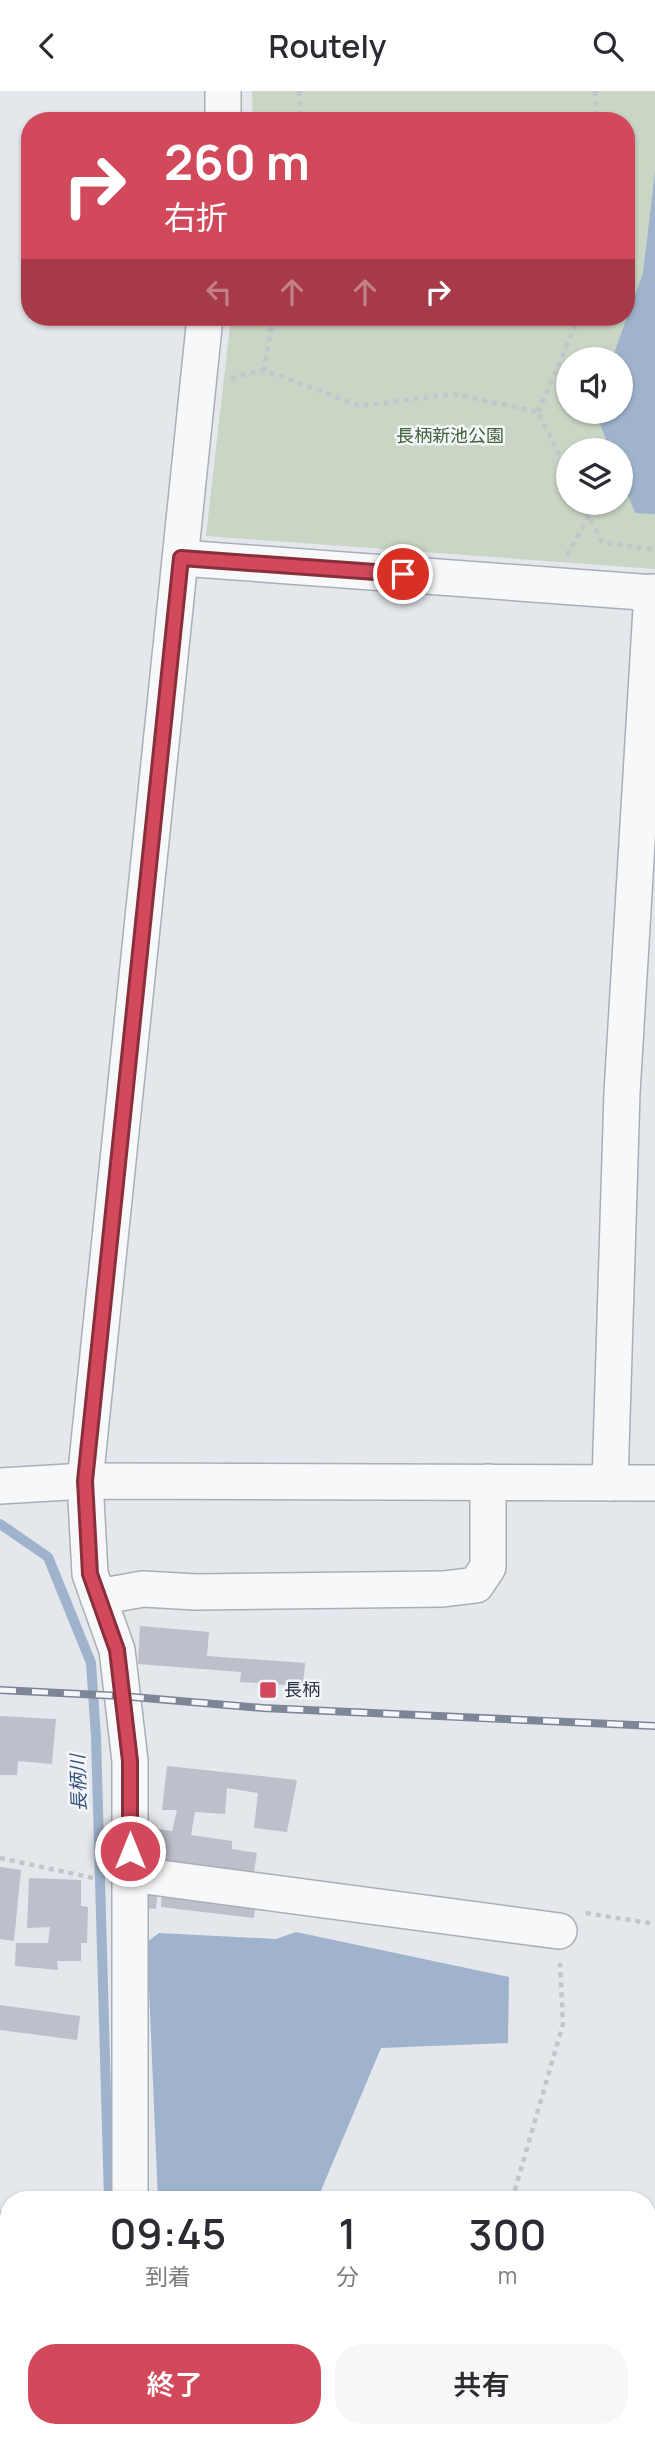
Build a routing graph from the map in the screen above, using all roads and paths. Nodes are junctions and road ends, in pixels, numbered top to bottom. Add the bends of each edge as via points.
1 (223, 91) edge
2 (299, 91) edge
3 (595, 91) edge
4 (223, 112) edge
5 (300, 112) edge
6 (597, 112) edge
7 (204, 326) edge
8 (271, 326) edge
9 (575, 326) edge
10 (264, 370) junction
11 (225, 379) dead end
12 (538, 412) junction
13 (556, 449) edge
14 (589, 516) joint
15 (655, 550) edge
16 (181, 558) junction
17 (563, 562) dead end
18 (653, 592) edge
19 (85, 1481) junction
20 (488, 1482) junction
21 (610, 1483) junction
22 (655, 1483) edge
23 (0, 1486) edge
24 (98, 1597) junction
25 (0, 1858) edge
26 (130, 1874) junction
27 (88, 1877) dead end
28 (655, 1924) edge
29 (559, 1931) junction
30 (130, 2191) edge
31 (515, 2191) edge

1 - 4 street
2 - 5 path
3 - 6 path
7 - 16 street
8 - 10 path
9 - 12 path
10 - 11 path
10 - 12 path via 360,406 454,394
12 - 13 path
14 - 15 path via 602,542
14 - 17 path
16 - 18 street
16 - 19 street
18 - 21 street via 622,1093
19 - 20 street
19 - 23 street
19 - 24 street via 90,1574
20 - 21 street
20 - 24 street via 488,1567 476,1585 443,1590 144,1589
21 - 22 street
24 - 26 street via 117,1650 130,1761
25 - 27 path
26 - 29 street
26 - 30 street
28 - 29 path via 588,1912
29 - 31 path via 564,2024

